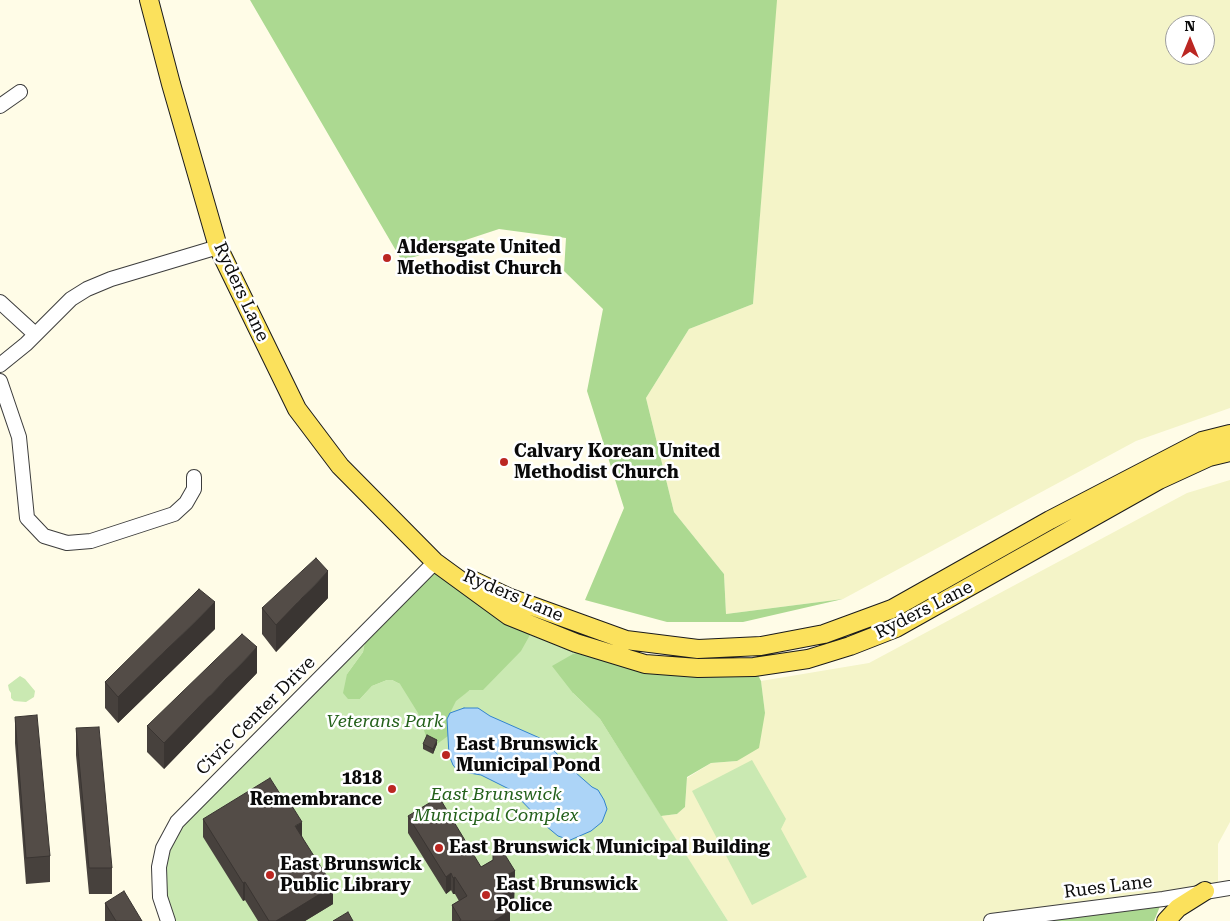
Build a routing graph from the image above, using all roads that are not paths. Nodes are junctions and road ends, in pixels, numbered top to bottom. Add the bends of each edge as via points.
1 (149, 0) edge
2 (20, 92) dead end
3 (0, 106) edge
4 (218, 247) junction
5 (0, 302) edge
6 (36, 334) junction
7 (0, 365) edge
8 (0, 381) edge
9 (1230, 434) edge
10 (1230, 452) edge
11 (194, 477) dead end
12 (435, 562) junction
13 (1230, 888) edge
14 (1205, 891) junction
15 (168, 921) edge
16 (991, 921) edge
17 (1166, 921) edge

1 - 4 main road, Ryders Lane
2 - 3 street
4 - 6 street via 87,289 71,299
4 - 12 main road, Ryders Lane via 297,409 340,466
5 - 6 street
6 - 7 street
8 - 11 street via 18,437 27,518 44,536 67,543 91,541 174,514 194,489
9 - 12 main road, Ryders Lane via 1202,441 1050,520 892,609 824,634 761,646 698,649 626,640 510,598
10 - 12 main road, Ryders Lane via 1160,480 896,628 808,660 763,666 698,668 645,664 576,643 509,616
12 - 15 street, Civic Center Drive via 177,822 163,848 159,867 160,897
13 - 14 street, Rues Lane
14 - 16 street, Rues Lane via 1163,900
14 - 17 main road via 1178,908

